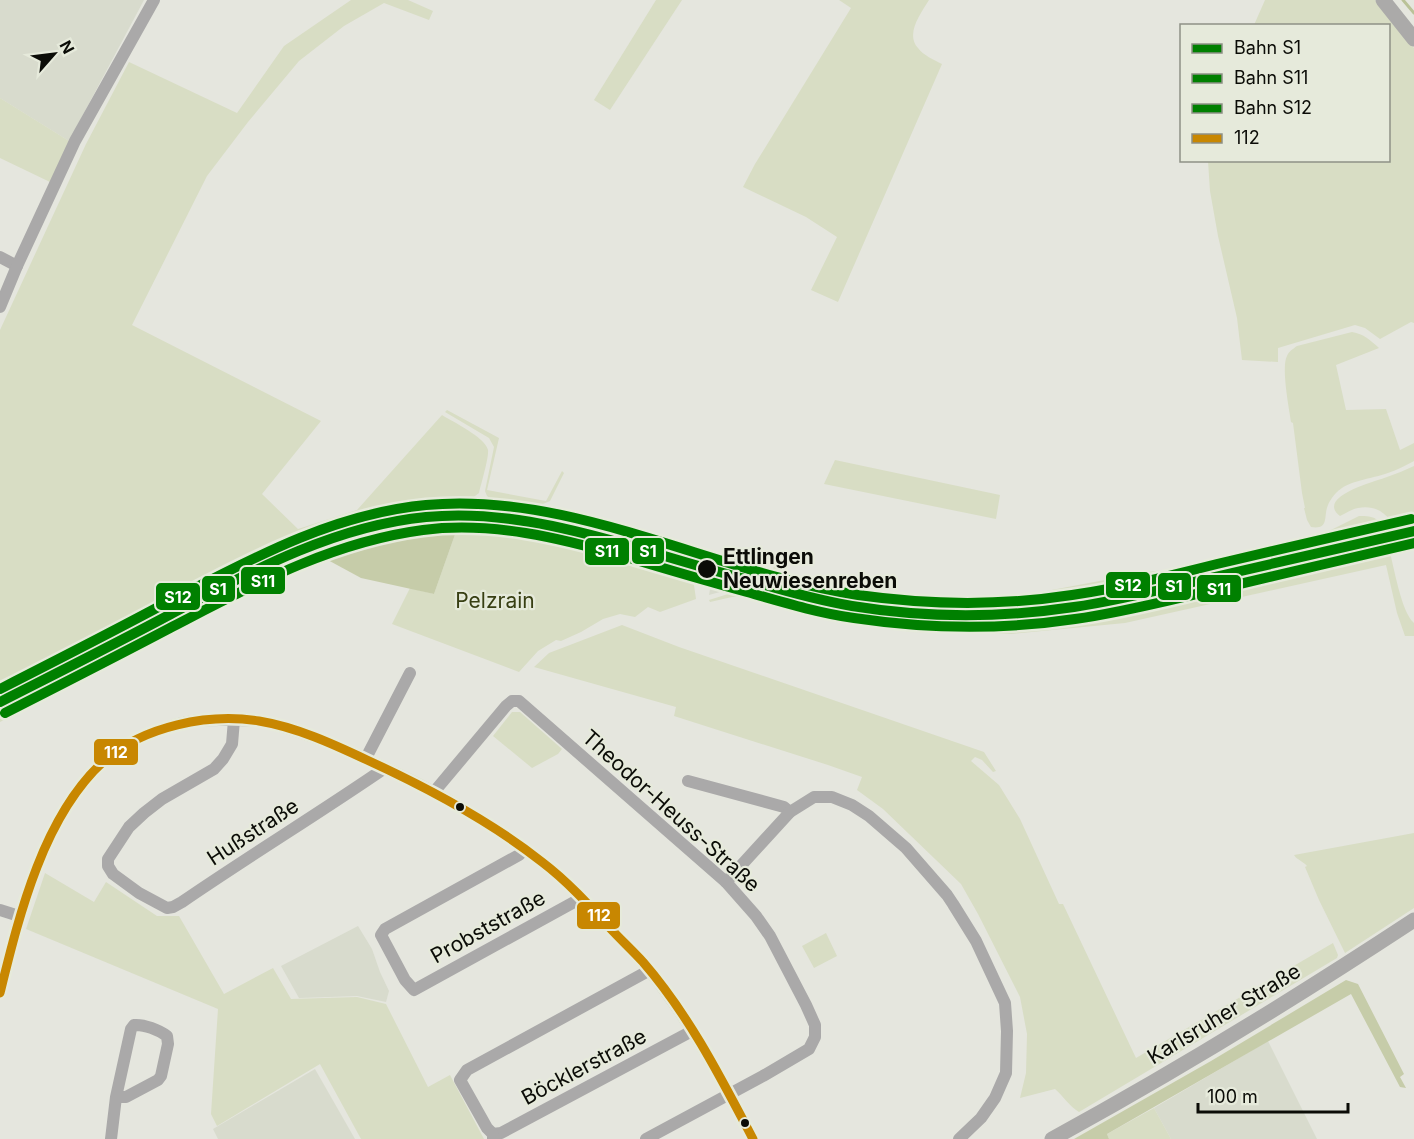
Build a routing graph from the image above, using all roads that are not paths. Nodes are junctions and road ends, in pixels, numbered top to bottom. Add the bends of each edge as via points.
1 (154, 0) edge
2 (1383, 0) edge
3 (1414, 39) edge
4 (0, 257) edge
5 (17, 266) junction
6 (0, 307) edge
7 (410, 673) dead end
8 (234, 720) junction
9 (366, 758) junction
10 (385, 768) junction
11 (688, 781) dead end
12 (434, 792) junction
13 (790, 812) junction
14 (525, 849) junction
15 (726, 882) junction
16 (581, 896) junction
17 (0, 910) edge
18 (20, 916) junction
19 (1414, 921) edge
20 (650, 970) junction
21 (0, 993) edge
22 (692, 1030) junction
23 (730, 1093) junction
24 (116, 1097) junction
25 (493, 1137) edge
26 (111, 1139) edge
27 (646, 1139) edge
28 (753, 1139) edge
29 (959, 1139) edge
30 (1052, 1139) edge

1 - 5 street via 75,141
2 - 3 main road
4 - 5 street
5 - 6 street
7 - 9 street
8 - 9 street via 262,722
8 - 10 street, Hußstraße via 232,744 214,769 144,813 129,827 108,859 113,874 167,908
8 - 18 street via 194,721 157,730 132,741 103,762 76,791 56,823
9 - 10 street
10 - 12 street
11 - 13 street via 784,807
12 - 14 street
12 - 15 street, Theodor-Heuss-Straße via 506,706 519,701
13 - 15 street
13 - 29 street via 814,797 832,797 869,816 906,848 947,895 976,941 1005,1003 1005,1073 995,1098
14 - 16 street
14 - 16 street, Probststraße via 381,934 414,990
15 - 23 street, Theodor-Heuss-Straße via 770,936 815,1025 809,1049
16 - 20 street
17 - 18 street
18 - 21 street
19 - 30 main road, Karlsruher Straße via 1226,1038
20 - 22 street
20 - 25 street, Böcklerstraße via 467,1070 460,1080
22 - 23 street
22 - 25 street, Böcklerstraße
23 - 27 street, Theodor-Heuss-Straße
23 - 28 street
24 - 24 street via 126,1097 158,1080 167,1036 134,1025
24 - 26 street

